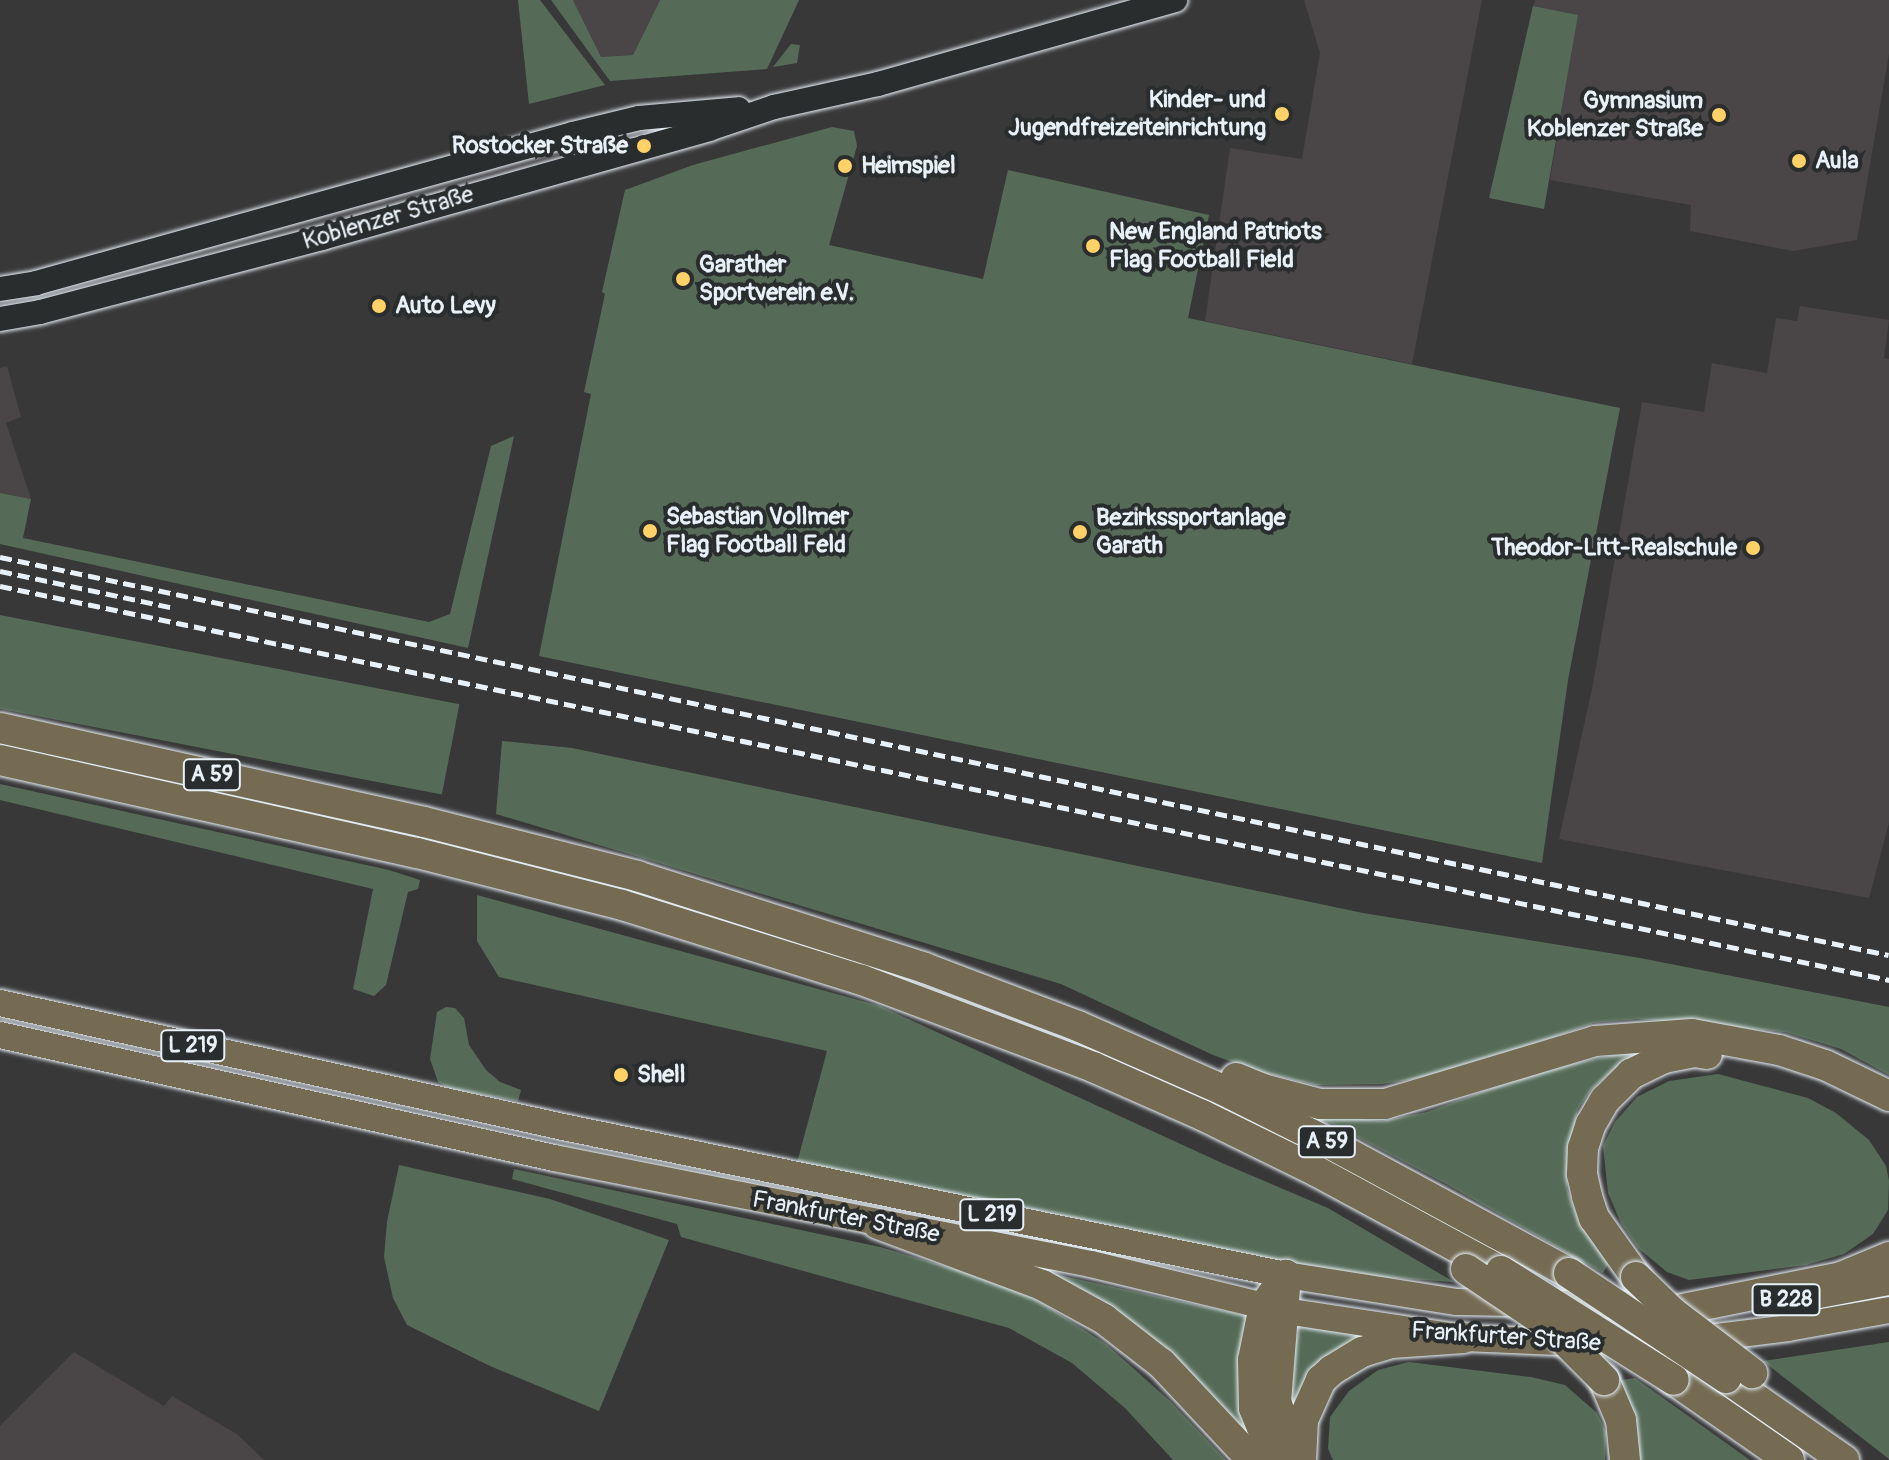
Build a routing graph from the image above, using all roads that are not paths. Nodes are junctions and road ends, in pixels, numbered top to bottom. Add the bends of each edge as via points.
1 (1175, 0) edge
2 (774, 107) junction
3 (0, 289) edge
4 (0, 319) edge
5 (0, 728) edge
6 (0, 760) edge
7 (0, 1003) edge
8 (1078, 1026) junction
9 (0, 1035) edge
10 (1889, 1096) edge
11 (1889, 1117) edge
12 (878, 1224) junction
13 (1413, 1224) junction
14 (1889, 1257) edge
15 (1286, 1275) junction
16 (1889, 1282) edge
17 (1600, 1304) joint
18 (1274, 1308) junction
19 (1683, 1309) junction
20 (1889, 1310) edge
21 (1464, 1338) junction
22 (1626, 1345) joint
23 (1739, 1376) junction
24 (1252, 1460) edge
25 (1275, 1460) edge
26 (1299, 1460) edge
27 (1625, 1460) edge
28 (1789, 1460) edge
29 (1844, 1460) edge
30 (1850, 1460) edge

1 - 2 main road, Koblenzer Straße via 878,84
2 - 3 main road, Koblenzer Straße via 639,118
2 - 4 main road, Koblenzer Straße via 322,238
5 - 8 highway, A 59 via 424,822 724,902 925,968
6 - 13 highway, A 59 via 417,853 622,905 935,1005 1202,1115
7 - 15 main road, Frankfurter Straße / L 219 via 563,1127
8 - 10 highway via 1105,1019 1263,1089 1320,1104 1385,1104 1595,1041 1692,1034 1779,1050
8 - 23 highway, A 59, bridge via 1314,1135 1569,1273
9 - 12 main road, Frankfurter Straße / L 219
11 - 23 highway, bridge via 1874,1104 1821,1079 1748,1059 1694,1052 1664,1058 1631,1074 1605,1100 1591,1124 1582,1174 1594,1218 1636,1277
12 - 18 main road, Frankfurter Straße / L 219 via 1091,1264
12 - 24 highway via 1042,1285 1104,1319 1162,1364
13 - 27 highway, bridge via 1423,1246 1549,1325 1604,1380 1621,1420
13 - 28 highway, A 59, bridge via 1501,1271
14 - 19 highway via 1841,1277
15 - 17 main road, Frankfurter Straße / L 219 via 1457,1302
15 - 18 highway
16 - 19 main road, Frankfurter Straße / B 228 via 1755,1305
17 - 19 main road, Frankfurter Straße / B 228
18 - 21 main road, Frankfurter Straße / L 219
18 - 25 highway via 1253,1360 1254,1408
18 - 26 highway via 1276,1401
20 - 22 main road, Frankfurter Straße / B 228 via 1788,1328
21 - 22 main road, Frankfurter Straße / L 219
21 - 26 highway via 1392,1343 1362,1352 1332,1370 1321,1380 1303,1420
23 - 29 highway, A 59
23 - 30 highway via 1840,1440

